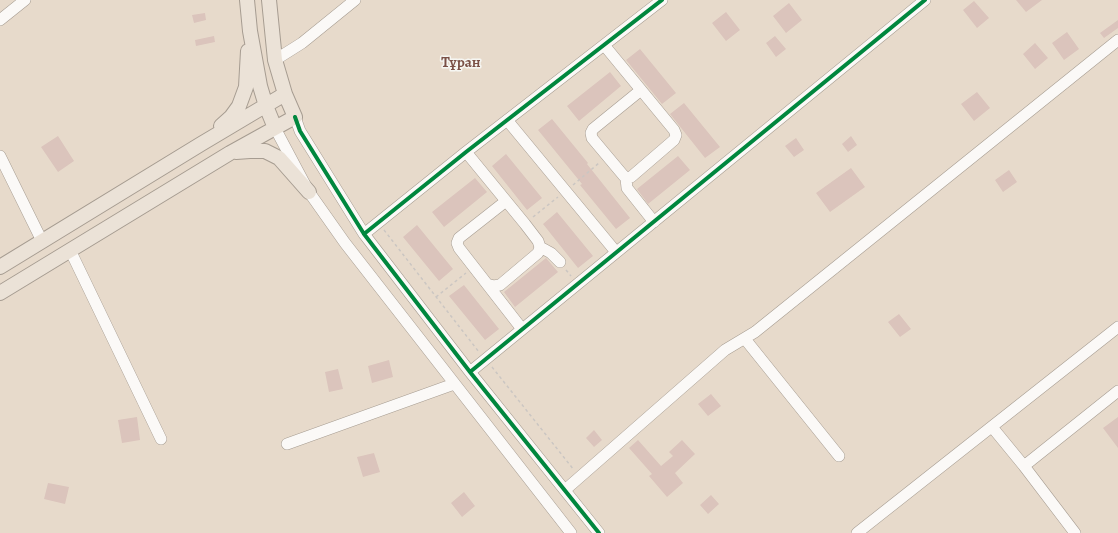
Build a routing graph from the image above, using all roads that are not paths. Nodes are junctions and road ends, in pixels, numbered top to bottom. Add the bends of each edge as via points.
1 (25, 0) edge
2 (247, 0) edge
3 (269, 0) edge
4 (355, 0) edge
5 (662, 0) edge
6 (925, 0) edge
7 (0, 20) edge
8 (250, 31) junction
9 (1118, 40) edge
10 (604, 45) junction
11 (275, 60) junction
12 (641, 90) junction
13 (285, 94) junction
14 (266, 106) junction
15 (294, 117) junction
16 (507, 120) junction
17 (274, 128) junction
18 (201, 144) junction
19 (466, 152) junction
20 (230, 153) junction
21 (0, 156) edge
22 (626, 178) junction
23 (309, 192) junction
24 (506, 201) junction
25 (654, 222) junction
26 (364, 234) junction
27 (42, 241) junction
28 (540, 247) junction
29 (70, 250) junction
30 (616, 252) junction
31 (560, 262) road end
32 (0, 267) edge
33 (488, 284) junction
34 (0, 293) edge
35 (1118, 327) edge
36 (522, 329) junction
37 (745, 339) junction
38 (470, 372) junction
39 (454, 384) junction
40 (1118, 391) edge
41 (992, 427) junction
42 (161, 439) dead end
43 (287, 444) dead end
44 (839, 456) dead end
45 (1024, 466) junction
46 (565, 490) junction
47 (571, 533) edge
48 (599, 533) edge
49 (856, 533) edge
50 (1075, 533) edge

1 - 7 street
2 - 8 main road
3 - 11 main road
4 - 11 street via 302,43
5 - 10 street
6 - 25 street
8 - 14 main road
8 - 18 main road via 246,87 239,106 231,117
9 - 37 street
10 - 12 street
10 - 16 street
11 - 13 main road
12 - 22 street via 591,133 592,138
12 - 22 street via 676,135 674,140 631,177
13 - 14 main road
13 - 15 main road
14 - 17 main road
14 - 18 main road
15 - 17 main road
15 - 26 street via 300,131
16 - 19 street
16 - 30 street
17 - 20 main road
17 - 23 street
18 - 27 main road
19 - 24 street
19 - 26 street
20 - 23 main road via 265,151 279,158
20 - 29 main road
21 - 27 street
22 - 25 street via 627,188
23 - 39 street via 344,243
24 - 28 street
24 - 33 street via 459,238 457,243
25 - 30 street
26 - 38 street
27 - 32 main road
28 - 31 street
28 - 33 street via 538,253 500,285
29 - 34 main road
29 - 42 street
30 - 36 street
33 - 36 street
35 - 41 street
36 - 38 street
37 - 44 street
37 - 46 street via 726,350
38 - 46 street
39 - 43 street
39 - 47 street
40 - 45 street
41 - 45 street
41 - 49 street
45 - 50 street
46 - 48 street

